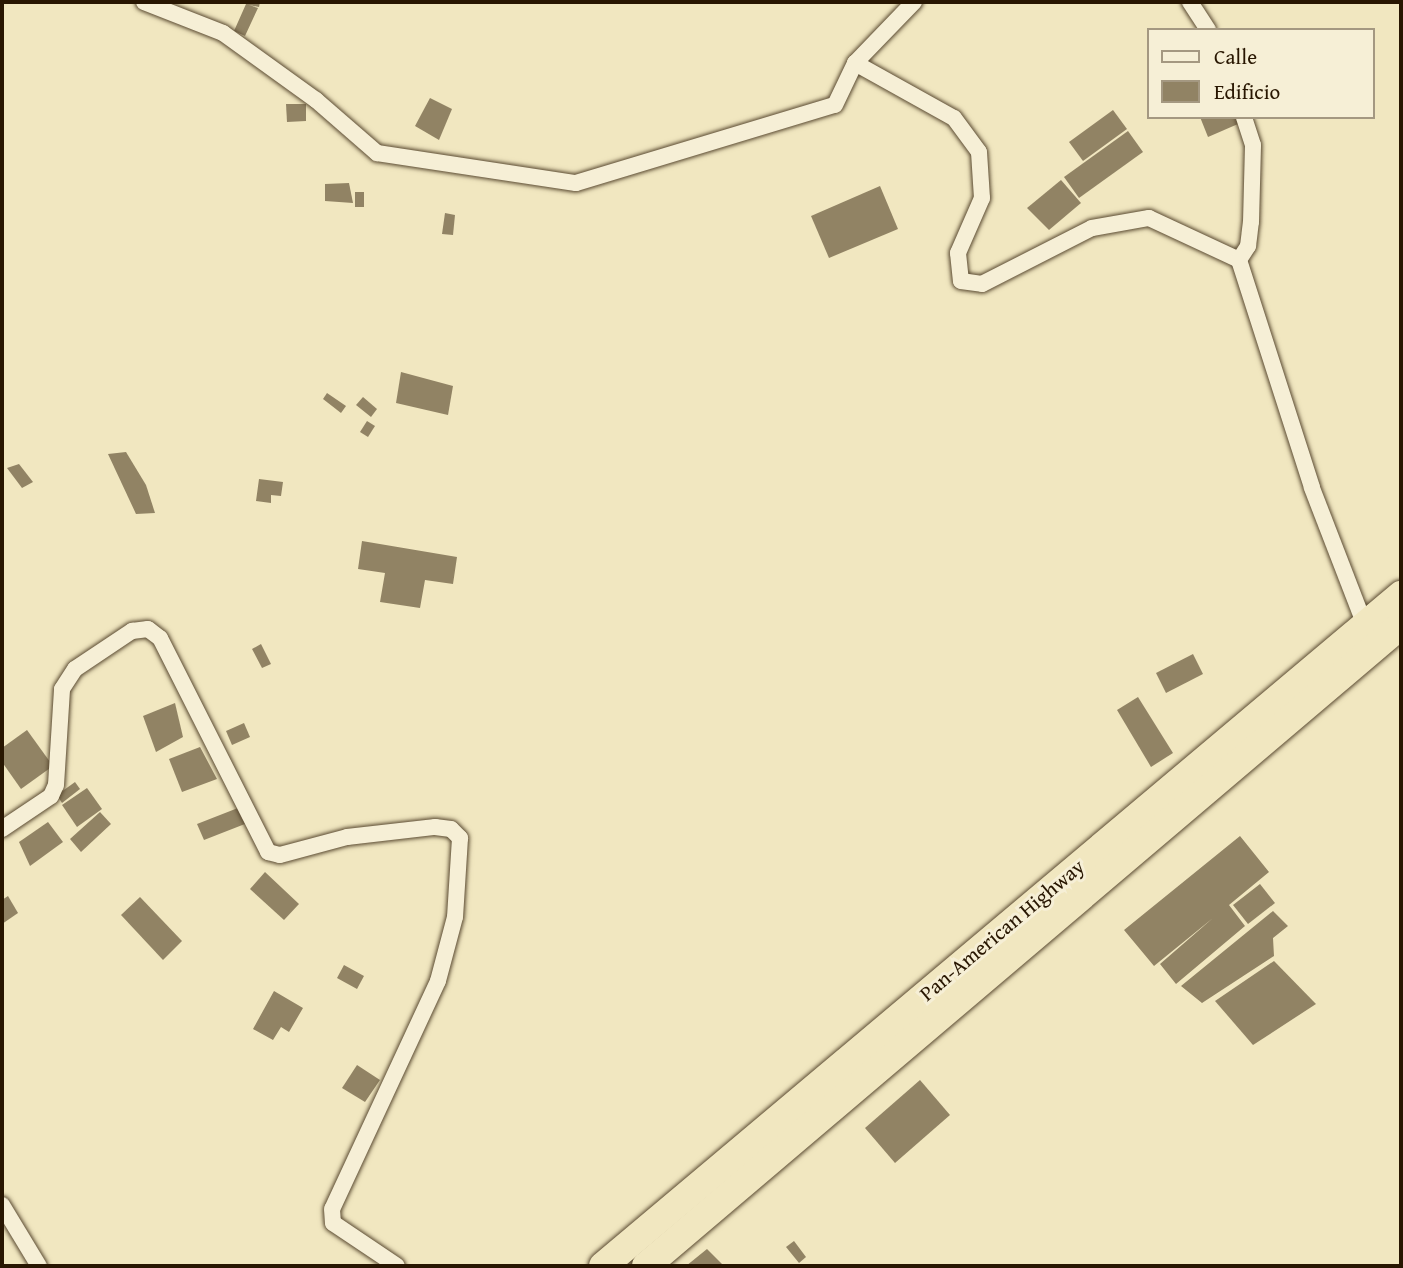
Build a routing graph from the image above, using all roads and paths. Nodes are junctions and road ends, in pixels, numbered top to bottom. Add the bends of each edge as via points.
1 (144, 2) edge
2 (914, 2) edge
3 (1190, 2) edge
4 (1208, 28) edge
5 (855, 63) junction
6 (1245, 119) edge
7 (1239, 260) junction
8 (1401, 595) edge
9 (1365, 625) junction
10 (1401, 625) edge
11 (2, 829) edge
12 (2, 1205) edge
13 (39, 1266) edge
14 (397, 1266) edge
15 (603, 1266) edge
16 (646, 1266) edge

1 - 5 street via 223,33 316,100 377,153 576,183 835,105
2 - 5 street
3 - 4 street
5 - 7 street via 954,118 979,152 982,198 958,253 961,281 982,284 1092,228 1149,218
6 - 7 street via 1253,145 1251,222 1248,246
7 - 9 street via 1312,488
8 - 9 highway, Pan-American Highway
9 - 15 highway, Pan-American Highway
10 - 16 highway, Pan-American Highway
11 - 14 street via 51,796 56,785 62,689 75,669 132,631 148,629 160,638 268,852 279,855 347,837 435,827 451,829 460,838 455,918 438,981 332,1209 333,1223
12 - 13 street

